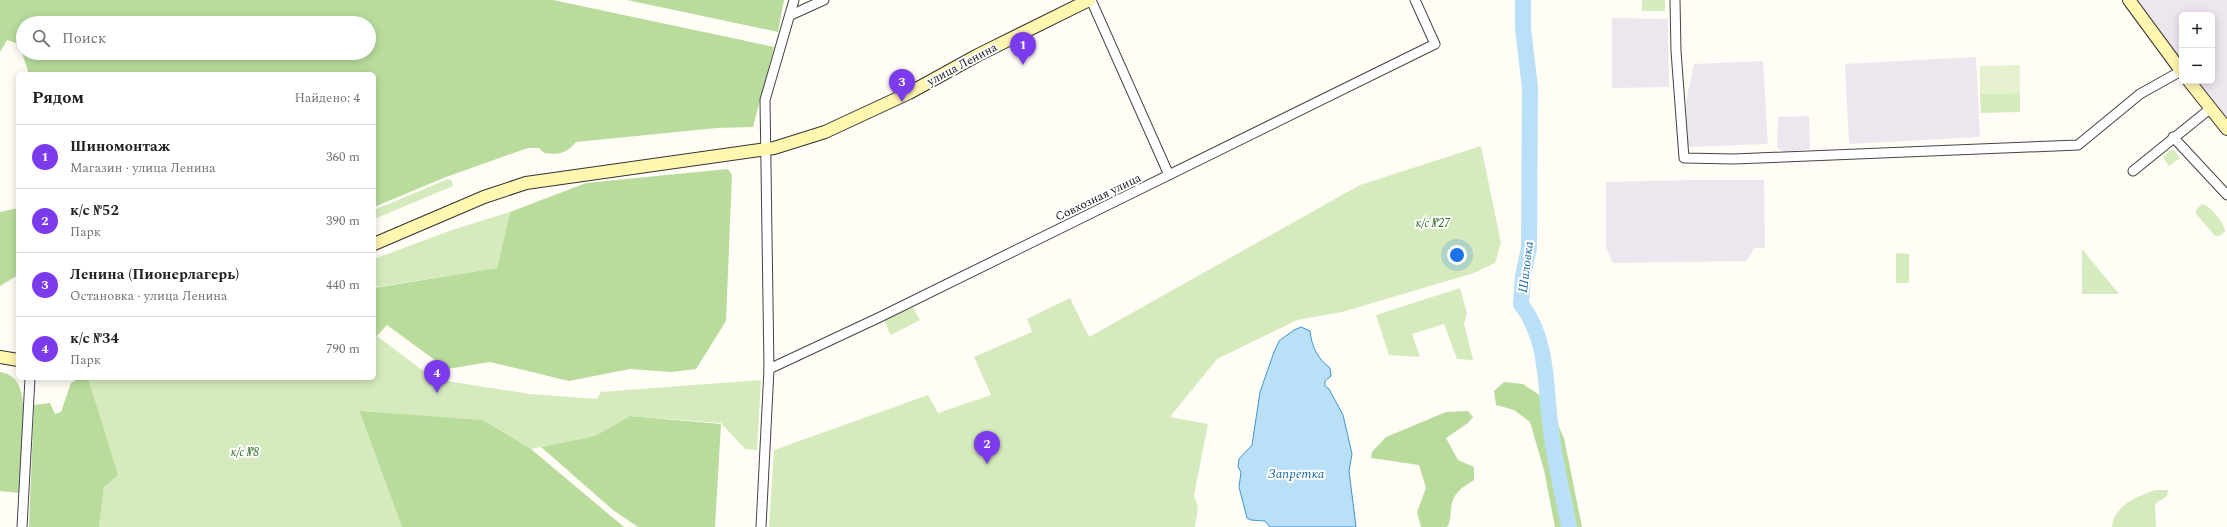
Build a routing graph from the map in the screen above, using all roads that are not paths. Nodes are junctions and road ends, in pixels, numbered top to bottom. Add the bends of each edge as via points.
1 (794, 0) edge
2 (824, 0) edge
3 (1090, 0) edge
4 (1415, 0) edge
5 (1675, 0) edge
6 (2129, 0) edge
7 (791, 15) junction
8 (2179, 67) edge
9 (2179, 73) edge
10 (2191, 84) edge
11 (2211, 108) junction
12 (2227, 129) edge
13 (2174, 137) junction
14 (766, 150) junction
15 (2133, 171) dead end
16 (1169, 175) junction
17 (2227, 195) edge
18 (376, 243) edge
19 (0, 357) edge
20 (16, 360) edge
21 (769, 369) junction
22 (30, 380) edge
23 (22, 527) edge
24 (761, 527) edge

1 - 7 street
2 - 7 street
3 - 14 street, улица Ленина via 909,93 825,132
3 - 16 street
4 - 16 street, Совхозная улица via 1435,44
5 - 9 street via 1684,158 1734,159 2078,145 2140,94
6 - 8 street
7 - 14 street via 765,100
10 - 11 street
11 - 12 street
11 - 13 street
13 - 15 street
13 - 17 street
14 - 18 street, улица Ленина via 526,183 484,197
14 - 21 street
16 - 21 street, Совхозная улица
19 - 20 street
21 - 24 street
22 - 23 street

